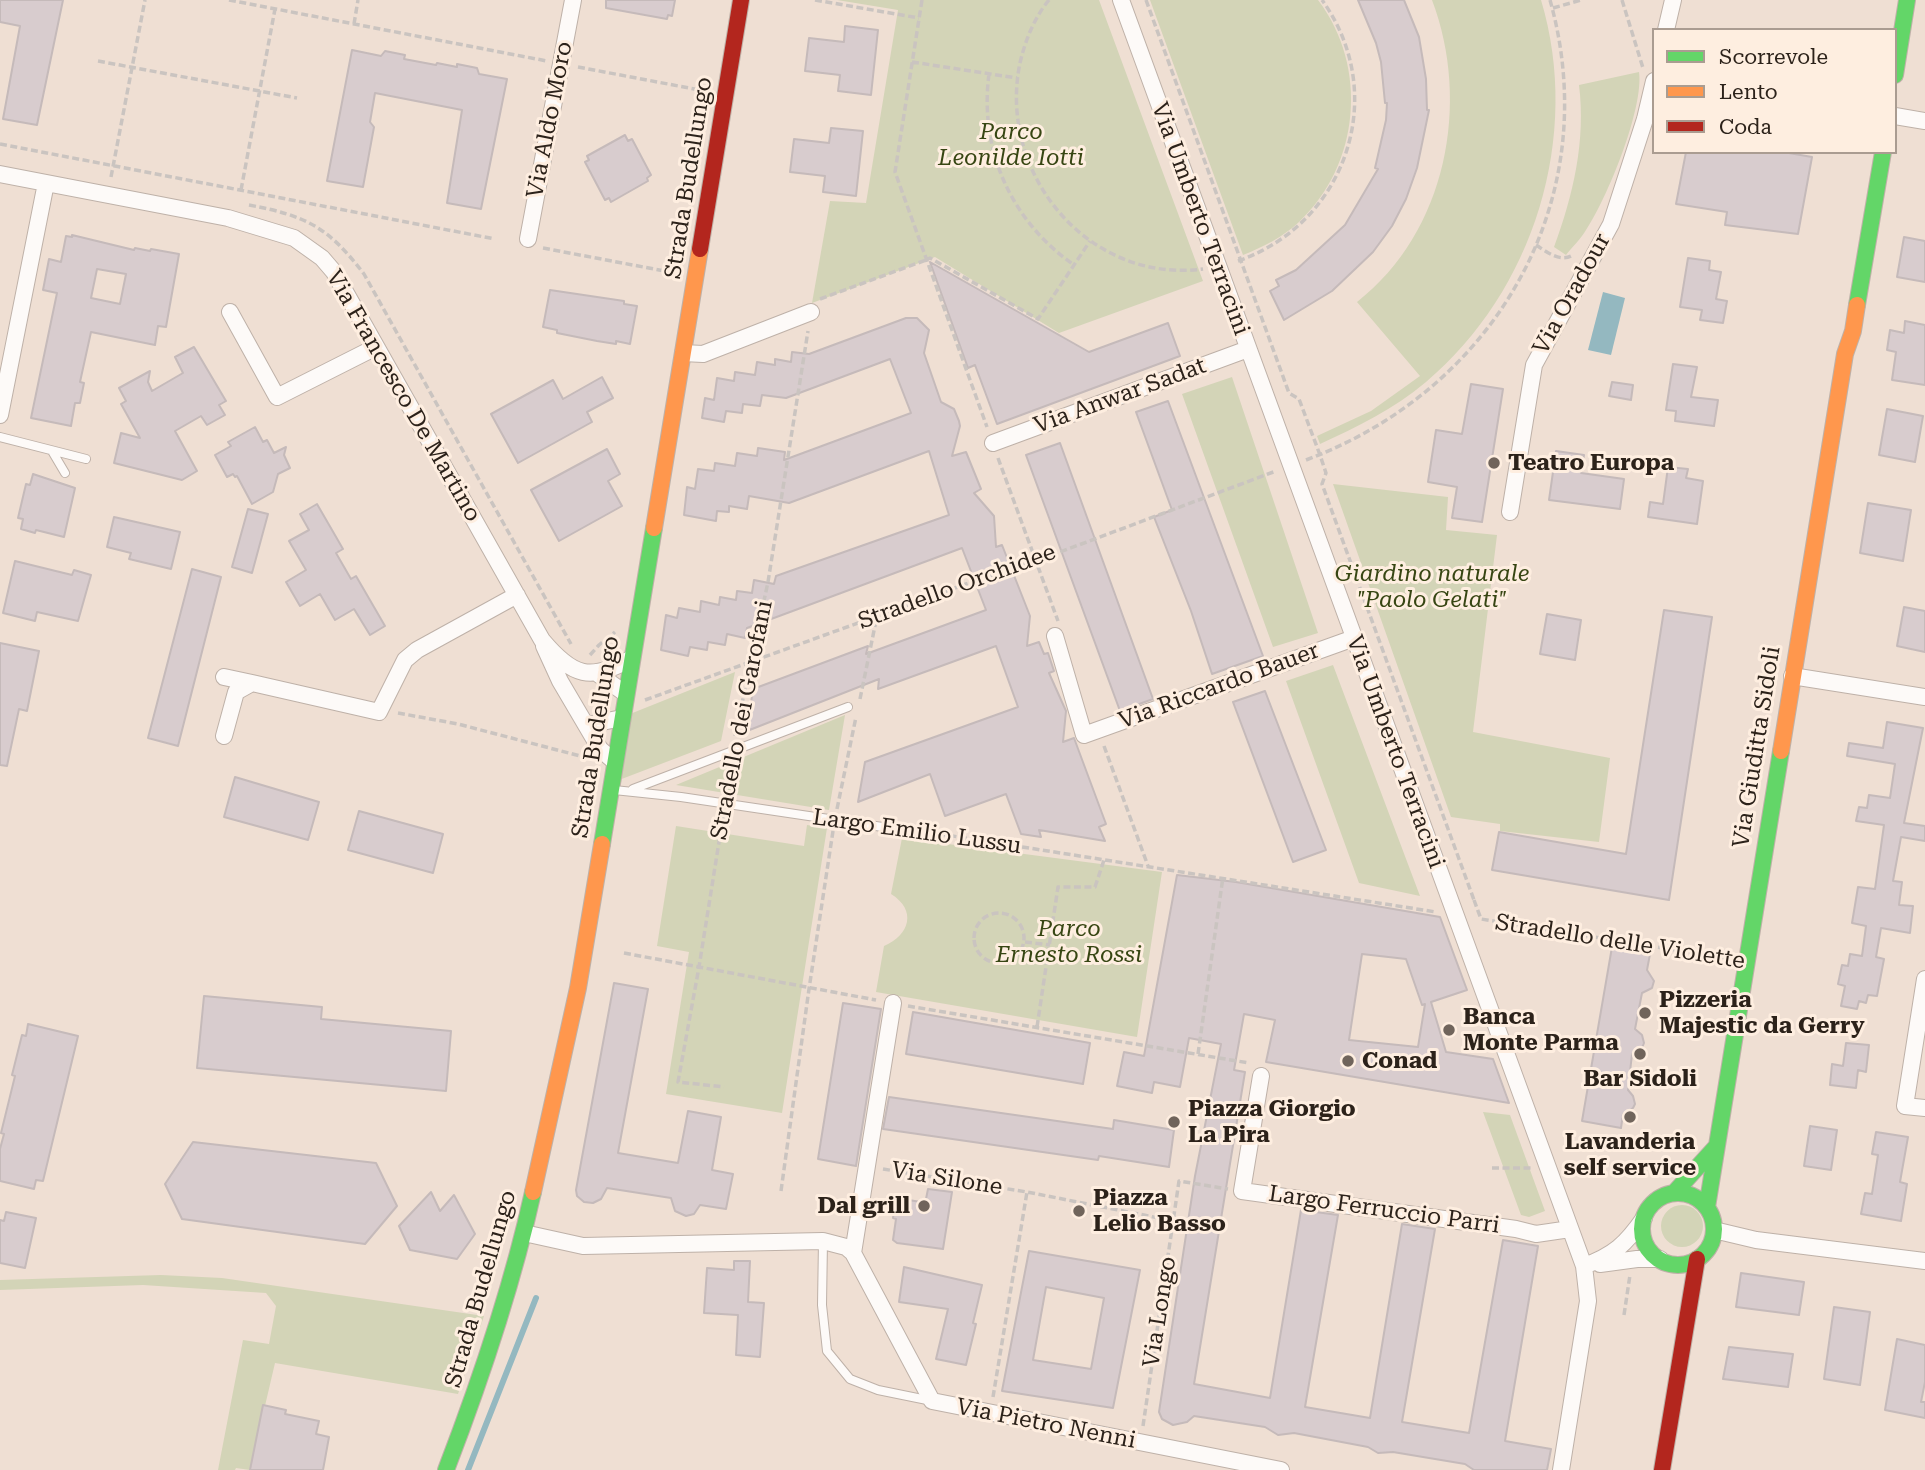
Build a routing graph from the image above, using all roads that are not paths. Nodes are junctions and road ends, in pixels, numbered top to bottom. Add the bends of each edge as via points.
1 (573, 0) edge
2 (741, 0) edge
3 (1121, 0) edge
4 (1673, 0) edge
5 (1894, 0) edge
6 (1908, 0) edge
7 (1666, 28) edge
8 (1889, 28) edge
9 (1897, 63) edge
10 (1649, 78) edge
11 (1897, 116) edge
12 (1925, 121) edge
13 (1868, 154) edge
14 (1883, 154) edge
15 (0, 174) edge
16 (46, 183) junction
17 (527, 239) dead end
18 (230, 312) dead end
19 (811, 312) road end
20 (376, 347) junction
21 (1248, 349) junction
22 (683, 353) junction
23 (1845, 354) junction
24 (0, 415) edge
25 (0, 437) edge
26 (993, 443) dead end
27 (52, 451) junction
28 (86, 459) dead end
29 (65, 473) dead end
30 (1510, 512) dead end
31 (517, 595) junction
32 (1055, 636) dead end
33 (1354, 638) junction
34 (542, 640) junction
35 (632, 658) junction
36 (593, 667) junction
37 (1792, 676) junction
38 (224, 677) dead end
39 (252, 683) junction
40 (1925, 697) edge
41 (624, 706) junction
42 (848, 707) dead end
43 (587, 725) junction
44 (224, 736) dead end
45 (615, 762) junction
46 (611, 790) junction
47 (630, 790) junction
48 (895, 829) road end
49 (1925, 985) edge
50 (893, 1003) dead end
51 (1261, 1076) road end
52 (1925, 1108) edge
53 (1715, 1148) junction
54 (1674, 1193) junction
55 (1707, 1207) junction
56 (1644, 1219) junction
57 (1570, 1229) junction
58 (1714, 1230) junction
59 (524, 1233) junction
60 (823, 1241) junction
61 (853, 1253) junction
62 (1697, 1259) junction
63 (1925, 1261) edge
64 (1667, 1262) junction
65 (1584, 1266) junction
66 (1689, 1311) junction
67 (932, 1401) junction
68 (446, 1470) edge
69 (1281, 1470) edge
70 (1561, 1470) edge
71 (1662, 1470) edge

1 - 17 street, Via Aldo Moro
2 - 22 street, Strada Budellungo
3 - 21 street, Via Umberto Terracini
4 - 7 street
5 - 8 street
6 - 9 street
10 - 30 street, Via Oradour via 1645,119 1611,224 1534,365
11 - 12 street
13 - 23 street, Via Giuditta Sidoli via 1840,328
14 - 23 street, Via Giuditta Sidoli via 1855,320
15 - 16 street, Via Francesco De Martino
16 - 20 street, Via Francesco De Martino via 228,218 294,238 334,272
16 - 24 street
18 - 20 street via 277,397
19 - 22 street via 703,354
20 - 31 street, Via Francesco De Martino
21 - 26 street, Via Anwar Sadat
21 - 33 street, Via Umberto Terracini
22 - 35 street, Strada Budellungo
23 - 37 street, Via Giuditta Sidoli
25 - 27 lane
27 - 28 lane
27 - 29 lane
31 - 34 street, Via Francesco De Martino
31 - 39 street via 405,660 379,712
32 - 33 street, Via Riccardo Bauer via 1084,735
33 - 57 street, Via Umberto Terracini
34 - 36 street, Via Francesco De Martino via 570,666 586,673
34 - 43 street, Via Francesco De Martino
35 - 36 street via 611,670
35 - 41 street, Strada Budellungo
36 - 41 street, Via Francesco De Martino
37 - 40 street
37 - 53 street, Via Giuditta Sidoli
38 - 39 street
39 - 44 street via 236,692
41 - 43 street
41 - 45 street, Strada Budellungo
42 - 47 lane
43 - 45 street, Via Francesco De Martino via 600,749
45 - 46 street, Strada Budellungo
46 - 47 lane, Largo Emilio Lussu
46 - 59 street, Strada Budellungo via 578,988
47 - 48 lane, Largo Emilio Lussu
49 - 52 street via 1905,1106
50 - 61 street
51 - 57 street, Largo Ferruccio Parri via 1242,1191 1536,1234
53 - 54 street
53 - 55 street, Via Giuditta Sidoli
54 - 55 street via 1687,1194
54 - 56 street via 1656,1201
55 - 58 street, Via Giuditta Sidoli
56 - 64 street via 1647,1246
56 - 65 street via 1620,1248
57 - 65 street, Via Umberto Terracini
58 - 62 street via 1706,1252
58 - 63 street via 1756,1240
59 - 60 street via 583,1246
59 - 68 street, Strada Budellungo via 479,1385
60 - 61 street
60 - 67 lane via 827,1351 850,1379
61 - 67 street, Via Pietro Nenni
62 - 64 street via 1687,1264
62 - 66 street
64 - 65 street via 1636,1259
64 - 66 street
65 - 70 street via 1588,1301
66 - 71 street
67 - 69 street, Via Pietro Nenni

